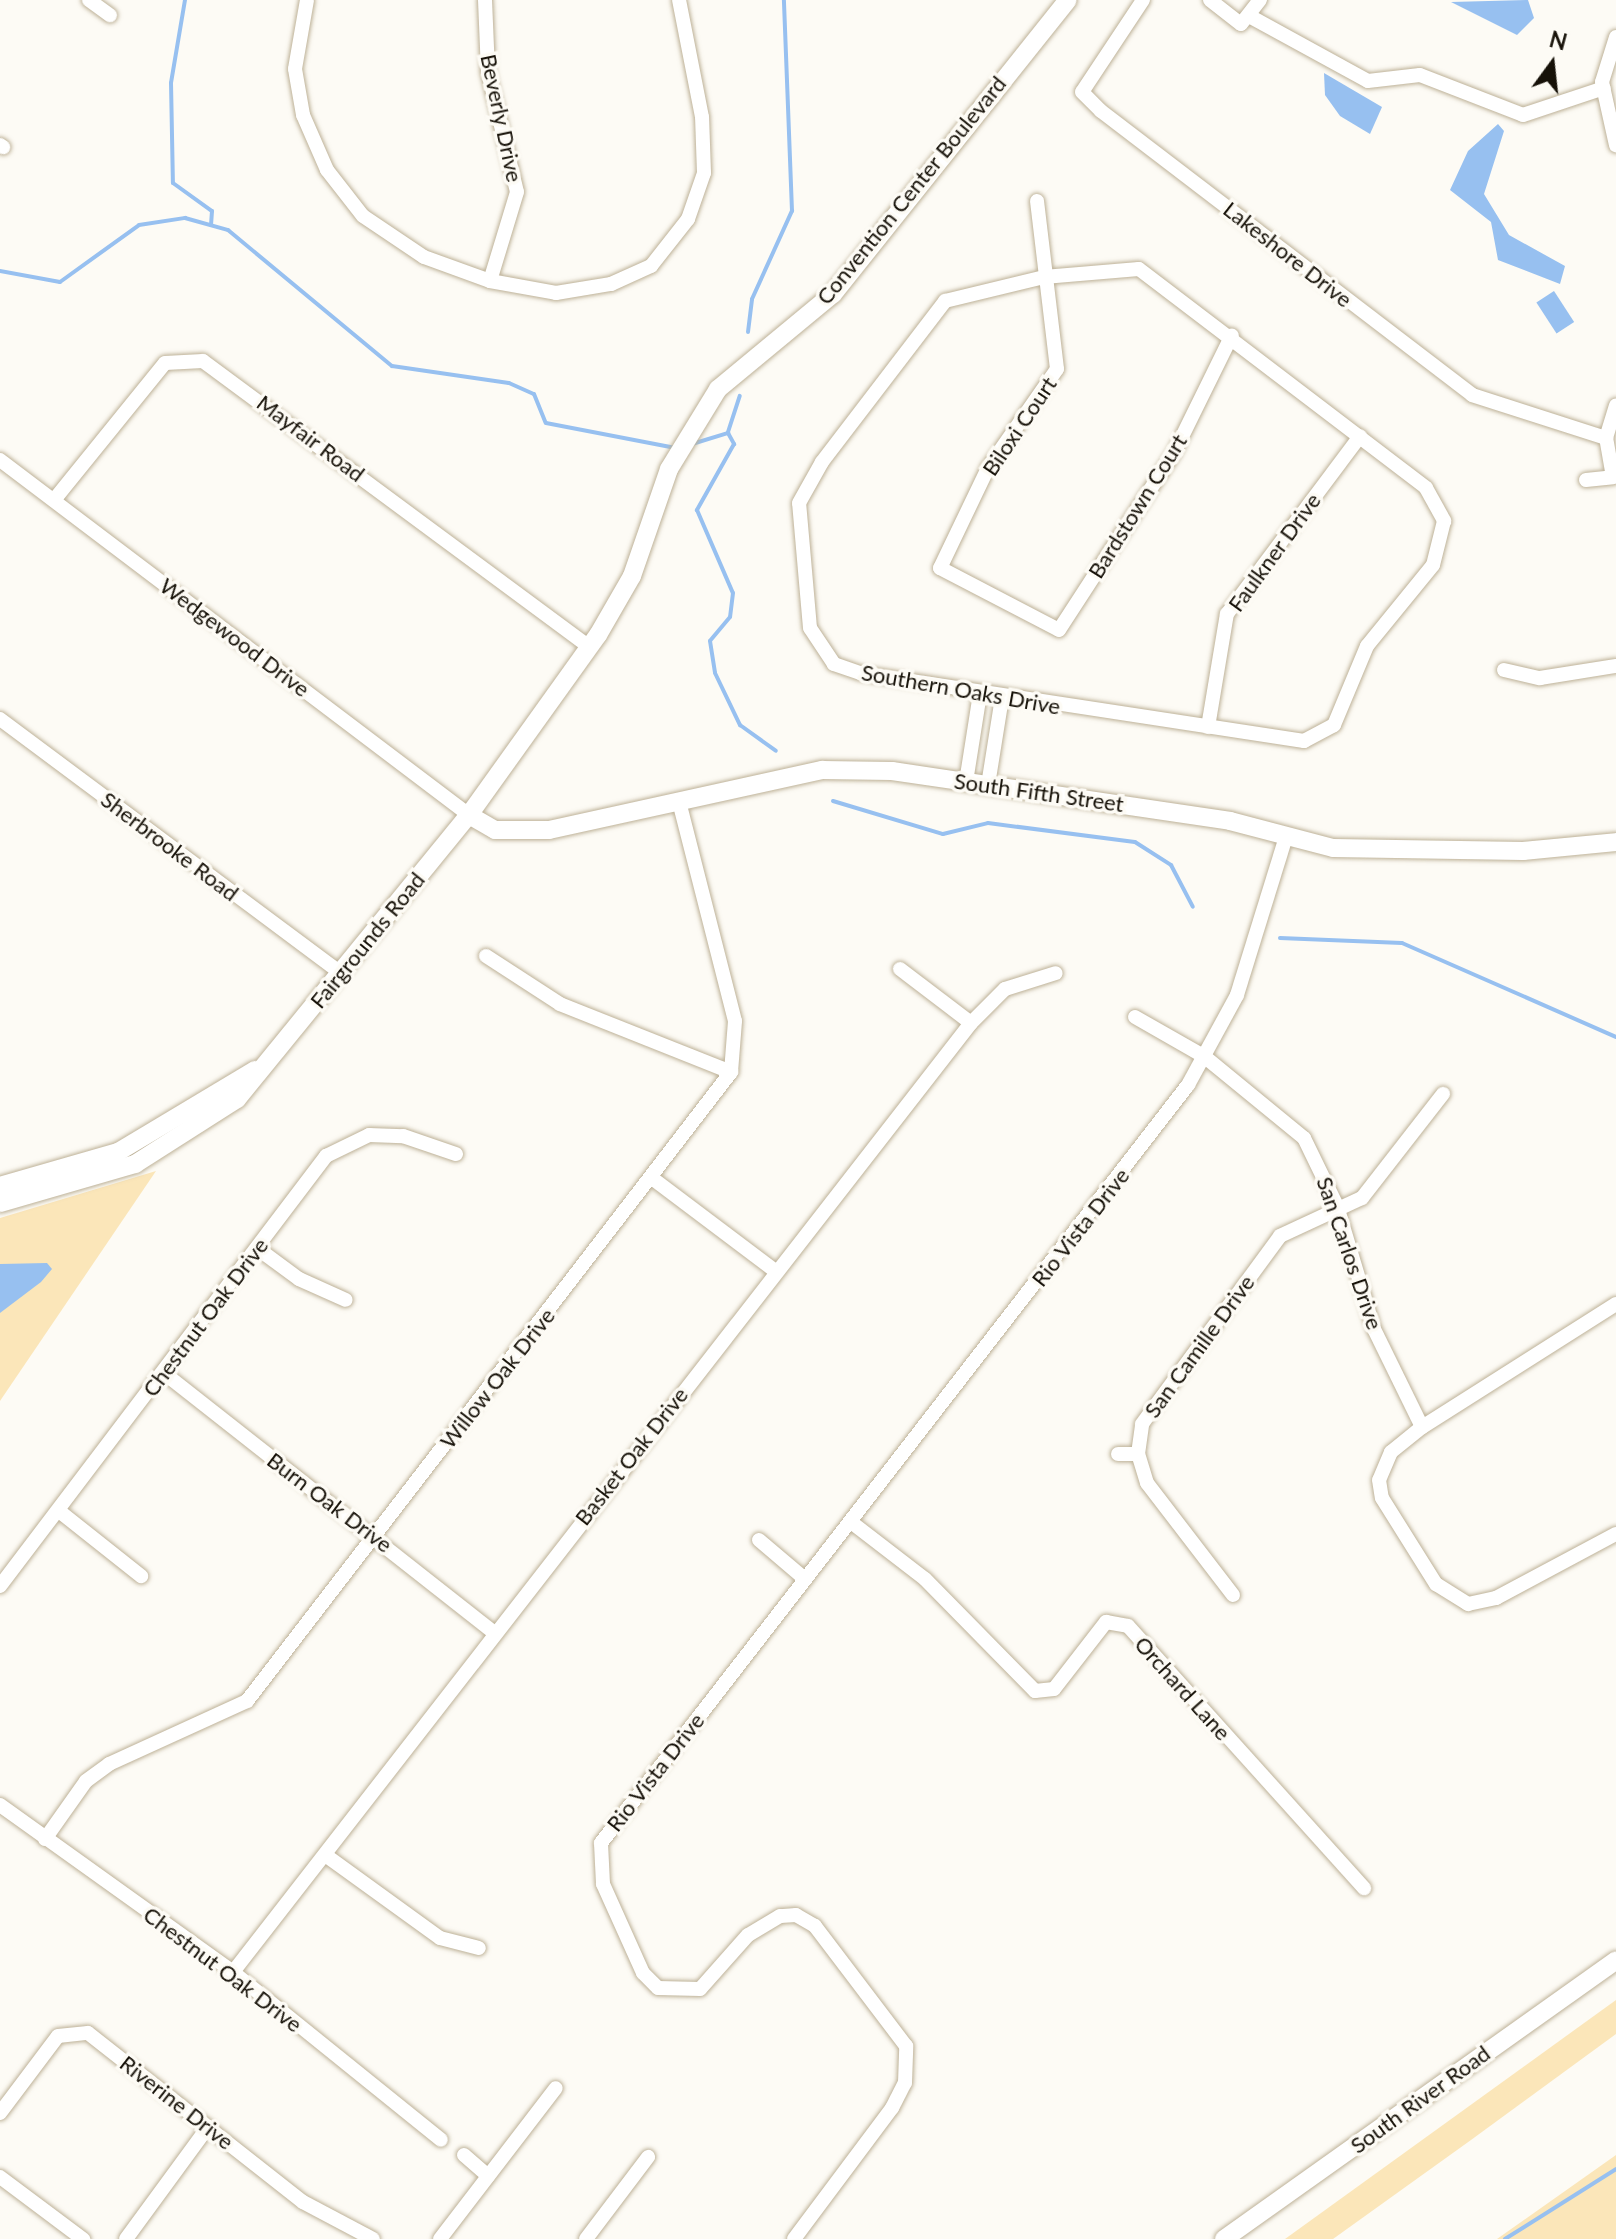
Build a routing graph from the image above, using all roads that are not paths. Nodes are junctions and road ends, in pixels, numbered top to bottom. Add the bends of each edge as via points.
1 (89, 0) edge
2 (307, 0) edge
3 (485, 0) edge
4 (679, 0) edge
5 (1068, 0) edge
6 (1143, 0) edge
7 (1210, 0) edge
8 (1260, 0) edge
9 (110, 15) dead end
10 (1251, 17) junction
11 (1616, 37) edge
12 (1604, 88) junction
13 (1616, 145) edge
14 (1037, 201) dead end
15 (1044, 277) junction
16 (490, 281) junction
17 (1232, 335) junction
18 (1616, 405) edge
19 (1360, 436) junction
20 (1606, 438) junction
21 (0, 460) edge
22 (1615, 478) edge
23 (1586, 480) dead end
24 (54, 500) junction
25 (1059, 630) joint
26 (590, 647) junction
27 (1616, 666) edge
28 (1504, 670) dead end
29 (980, 694) junction
30 (1002, 698) junction
31 (0, 719) edge
32 (1208, 727) junction
33 (966, 782) junction
34 (988, 785) junction
35 (680, 805) junction
36 (469, 815) junction
37 (1286, 837) junction
38 (1616, 842) edge
39 (486, 956) dead end
40 (900, 969) dead end
41 (340, 972) junction
42 (1056, 973) dead end
43 (1135, 1017) dead end
44 (971, 1023) junction
45 (1205, 1057) junction
46 (264, 1064) junction
47 (731, 1072) junction
48 (1443, 1094) dead end
49 (456, 1154) dead end
50 (652, 1178) junction
51 (0, 1186) edge
52 (0, 1203) edge
53 (1337, 1206) junction
54 (257, 1248) junction
55 (774, 1270) junction
56 (346, 1300) dead end
57 (1616, 1304) edge
58 (164, 1373) junction
59 (1422, 1427) junction
60 (1118, 1454) dead end
61 (1138, 1454) junction
62 (59, 1511) junction
63 (851, 1522) junction
64 (1616, 1534) edge
65 (376, 1536) junction
66 (759, 1540) dead end
67 (141, 1576) dead end
68 (805, 1579) junction
69 (0, 1586) edge
70 (1233, 1595) dead end
71 (494, 1633) junction
72 (0, 1805) edge
73 (45, 1839) junction
74 (328, 1857) junction
75 (1364, 1888) dead end
76 (479, 1948) dead end
77 (1616, 1960) edge
78 (233, 1972) junction
79 (556, 2088) dead end
80 (0, 2113) edge
81 (208, 2127) junction
82 (441, 2140) dead end
83 (464, 2155) dead end
84 (648, 2157) dead end
85 (488, 2176) junction
86 (0, 2177) edge
87 (83, 2239) edge
88 (126, 2239) edge
89 (373, 2239) edge
90 (440, 2239) edge
91 (586, 2239) edge
92 (794, 2239) edge
93 (1224, 2239) edge

1 - 9 street
2 - 16 street via 295,69 303,115 327,170 363,216 424,257
3 - 16 street, Beverly Drive via 488,72 517,192
4 - 16 street via 702,117 704,173 688,219 651,266 611,284 556,293
5 - 26 street, Convention Center Boulevard via 833,294 748,362 700,413 662,488 632,576
6 - 20 street, Lakeshore Drive via 1082,92 1101,111 1472,395
7 - 10 street via 1241,24
8 - 10 street
10 - 12 street via 1368,81 1420,75 1523,115
11 - 12 street
12 - 13 street
14 - 15 street, Biloxi Court
15 - 17 street, Southern Oaks Drive via 1139,269
15 - 25 street, Biloxi Court via 1057,369 988,468 940,568
15 - 29 street, Southern Oaks Drive via 945,301 822,462 799,503 807,611 818,648 834,664 860,673
17 - 19 street, Southern Oaks Drive
17 - 25 street, Bardstown Court via 1174,453
18 - 20 street
19 - 32 street, Faulkner Drive via 1227,614
19 - 32 street, Southern Oaks Drive via 1437,504 1444,521 1433,565 1367,646 1334,725 1304,741
20 - 22 street
21 - 24 street, Wedgewood Drive
22 - 23 street
24 - 26 street, Mayfair Road via 165,363 203,361
24 - 36 street, Wedgewood Drive
26 - 36 street, Convention Center Boulevard
27 - 28 street via 1540,678
29 - 30 street, Southern Oaks Drive
29 - 33 street
30 - 32 street, Southern Oaks Drive
30 - 34 street
31 - 41 street, Sherbrooke Road
33 - 34 street, South Fifth Street
33 - 35 street, South Fifth Street via 822,770
34 - 37 street, South Fifth Street via 1230,821
35 - 36 street, South Fifth Street via 508,833
35 - 47 street via 735,1021
36 - 41 street, Fairgrounds Road
37 - 38 street, South Fifth Street via 1333,848 1466,852
37 - 45 street, Rio Vista Drive via 1237,995
39 - 47 street via 560,1004
40 - 44 street
41 - 46 street, Fairgrounds Road
42 - 44 street, Basket Oak Drive via 1005,989
43 - 45 street, San Carlos Drive
44 - 55 street, Basket Oak Drive
45 - 53 street, San Carlos Drive via 1304,1138
45 - 63 street, Rio Vista Drive
46 - 51 street, Fairgrounds Road via 118,1152
46 - 52 street, Fairgrounds Road via 237,1099 135,1164
47 - 50 street, Willow Oak Drive
48 - 53 street, San Camille Drive via 1417,1121 1379,1182
49 - 54 street, Chestnut Oak Drive via 403,1136 347,1144 326,1156
50 - 55 street
50 - 65 street, Willow Oak Drive
53 - 59 street, San Carlos Drive via 1374,1329
53 - 61 street, San Camille Drive via 1280,1236 1153,1403
54 - 56 street via 299,1279
54 - 58 street, Chestnut Oak Drive
55 - 71 street, Basket Oak Drive
57 - 59 street
58 - 62 street, Chestnut Oak Drive
58 - 65 street, Burn Oak Drive
59 - 64 street via 1383,1466 1382,1498 1450,1597 1468,1604 1496,1598
60 - 61 street
61 - 70 street via 1147,1483
62 - 67 street
62 - 69 street, Chestnut Oak Drive
63 - 68 street, Rio Vista Drive
63 - 75 street, Orchard Lane via 925,1579 1035,1691 1054,1689 1106,1622 1128,1626
65 - 71 street, Burn Oak Drive
65 - 73 street, Willow Oak Drive via 247,1701 109,1764 86,1781
66 - 68 street
68 - 92 street, Rio Vista Drive via 601,1843 597,1859 620,1924 658,1988 700,1989 748,1935 780,1916 796,1915 815,1926 852,1969 906,2046 905,2083 892,2108
71 - 74 street, Basket Oak Drive
72 - 73 street, Chestnut Oak Drive
73 - 78 street, Chestnut Oak Drive
74 - 76 street via 440,1938
74 - 78 street, Basket Oak Drive
77 - 93 street, South River Road
78 - 82 street, Chestnut Oak Drive
79 - 85 street
80 - 81 street, Riverine Drive via 58,2036 81,2031
81 - 88 street
81 - 89 street, Riverine Drive via 303,2202
83 - 85 street
84 - 91 street
85 - 90 street
86 - 87 street

